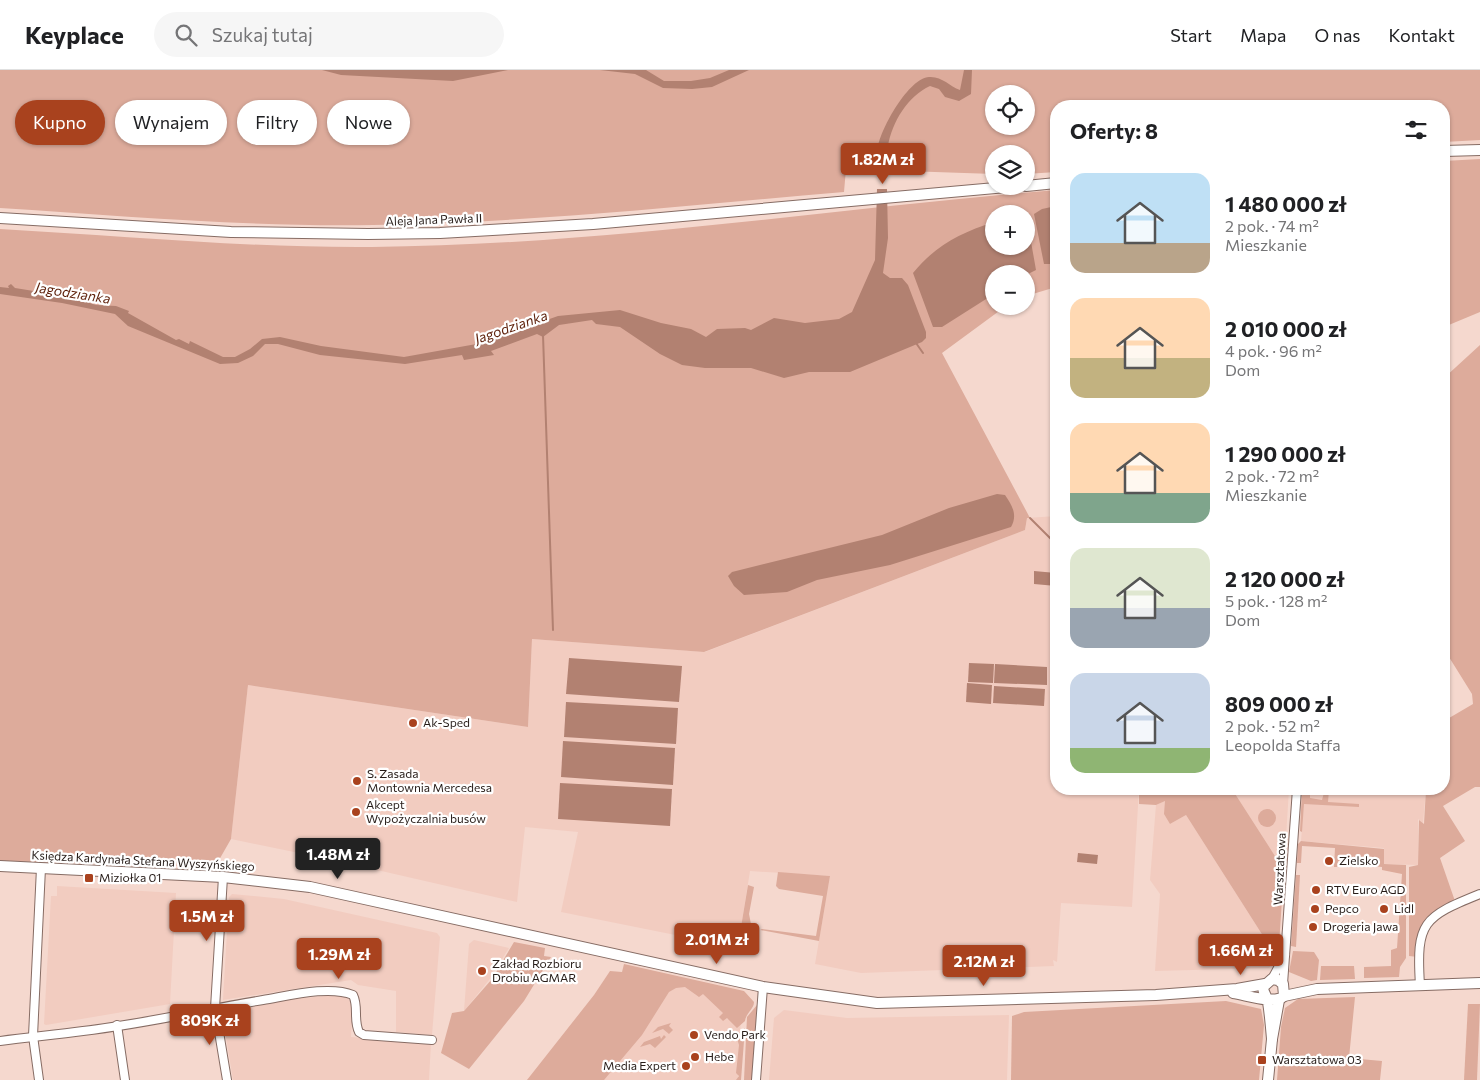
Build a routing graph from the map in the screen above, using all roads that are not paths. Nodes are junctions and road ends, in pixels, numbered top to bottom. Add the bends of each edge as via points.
1 (1475, 150) edge
2 (1450, 151) edge
3 (1050, 184) edge
4 (1035, 185) edge
5 (985, 189) edge
6 (0, 218) edge
7 (1297, 795) edge
8 (0, 866) edge
9 (41, 868) junction
10 (223, 877) junction
11 (1480, 894) edge
12 (1287, 951) junction
13 (1268, 981) junction
14 (1480, 983) edge
15 (1283, 984) junction
16 (1420, 985) junction
17 (763, 987) junction
18 (1316, 989) junction
19 (1205, 992) junction
20 (1267, 998) junction
21 (1281, 998) junction
22 (215, 1008) junction
23 (117, 1025) junction
24 (33, 1036) junction
25 (1272, 1039) junction
26 (432, 1040) dead end
27 (0, 1041) edge
28 (40, 1080) edge
29 (125, 1080) edge
30 (227, 1080) edge
31 (756, 1080) edge
32 (1268, 1080) edge

1 - 2 street
3 - 4 street
5 - 6 street, Aleja Jana Pawła II via 510,230 368,234 231,232
7 - 12 street, Warsztatowa
8 - 9 street, Księdza Kardynała Stefana Wyszyńskiego
9 - 10 street, Księdza Kardynała Stefana Wyszyńskiego
9 - 24 street
10 - 17 street, Księdza Kardynała Stefana Wyszyńskiego via 310,887
10 - 22 street
11 - 16 street via 1442,910 1424,928 1418,948
12 - 13 street, Warsztatowa
12 - 15 street, Warsztatowa
13 - 15 street via 1278,980
13 - 19 street
13 - 20 street via 1263,990
14 - 16 street
15 - 18 street
15 - 21 street
16 - 18 street
17 - 19 street, Księdza Kardynała Stefana Wyszyńskiego via 877,1003
17 - 31 street
18 - 21 street
19 - 20 street
20 - 21 street
20 - 25 street
21 - 25 street
22 - 23 street
22 - 26 street via 308,993 344,991 353,995 357,1003 356,1025 364,1035
22 - 30 street
23 - 24 street
23 - 29 street
24 - 27 street
24 - 28 street
25 - 32 street

